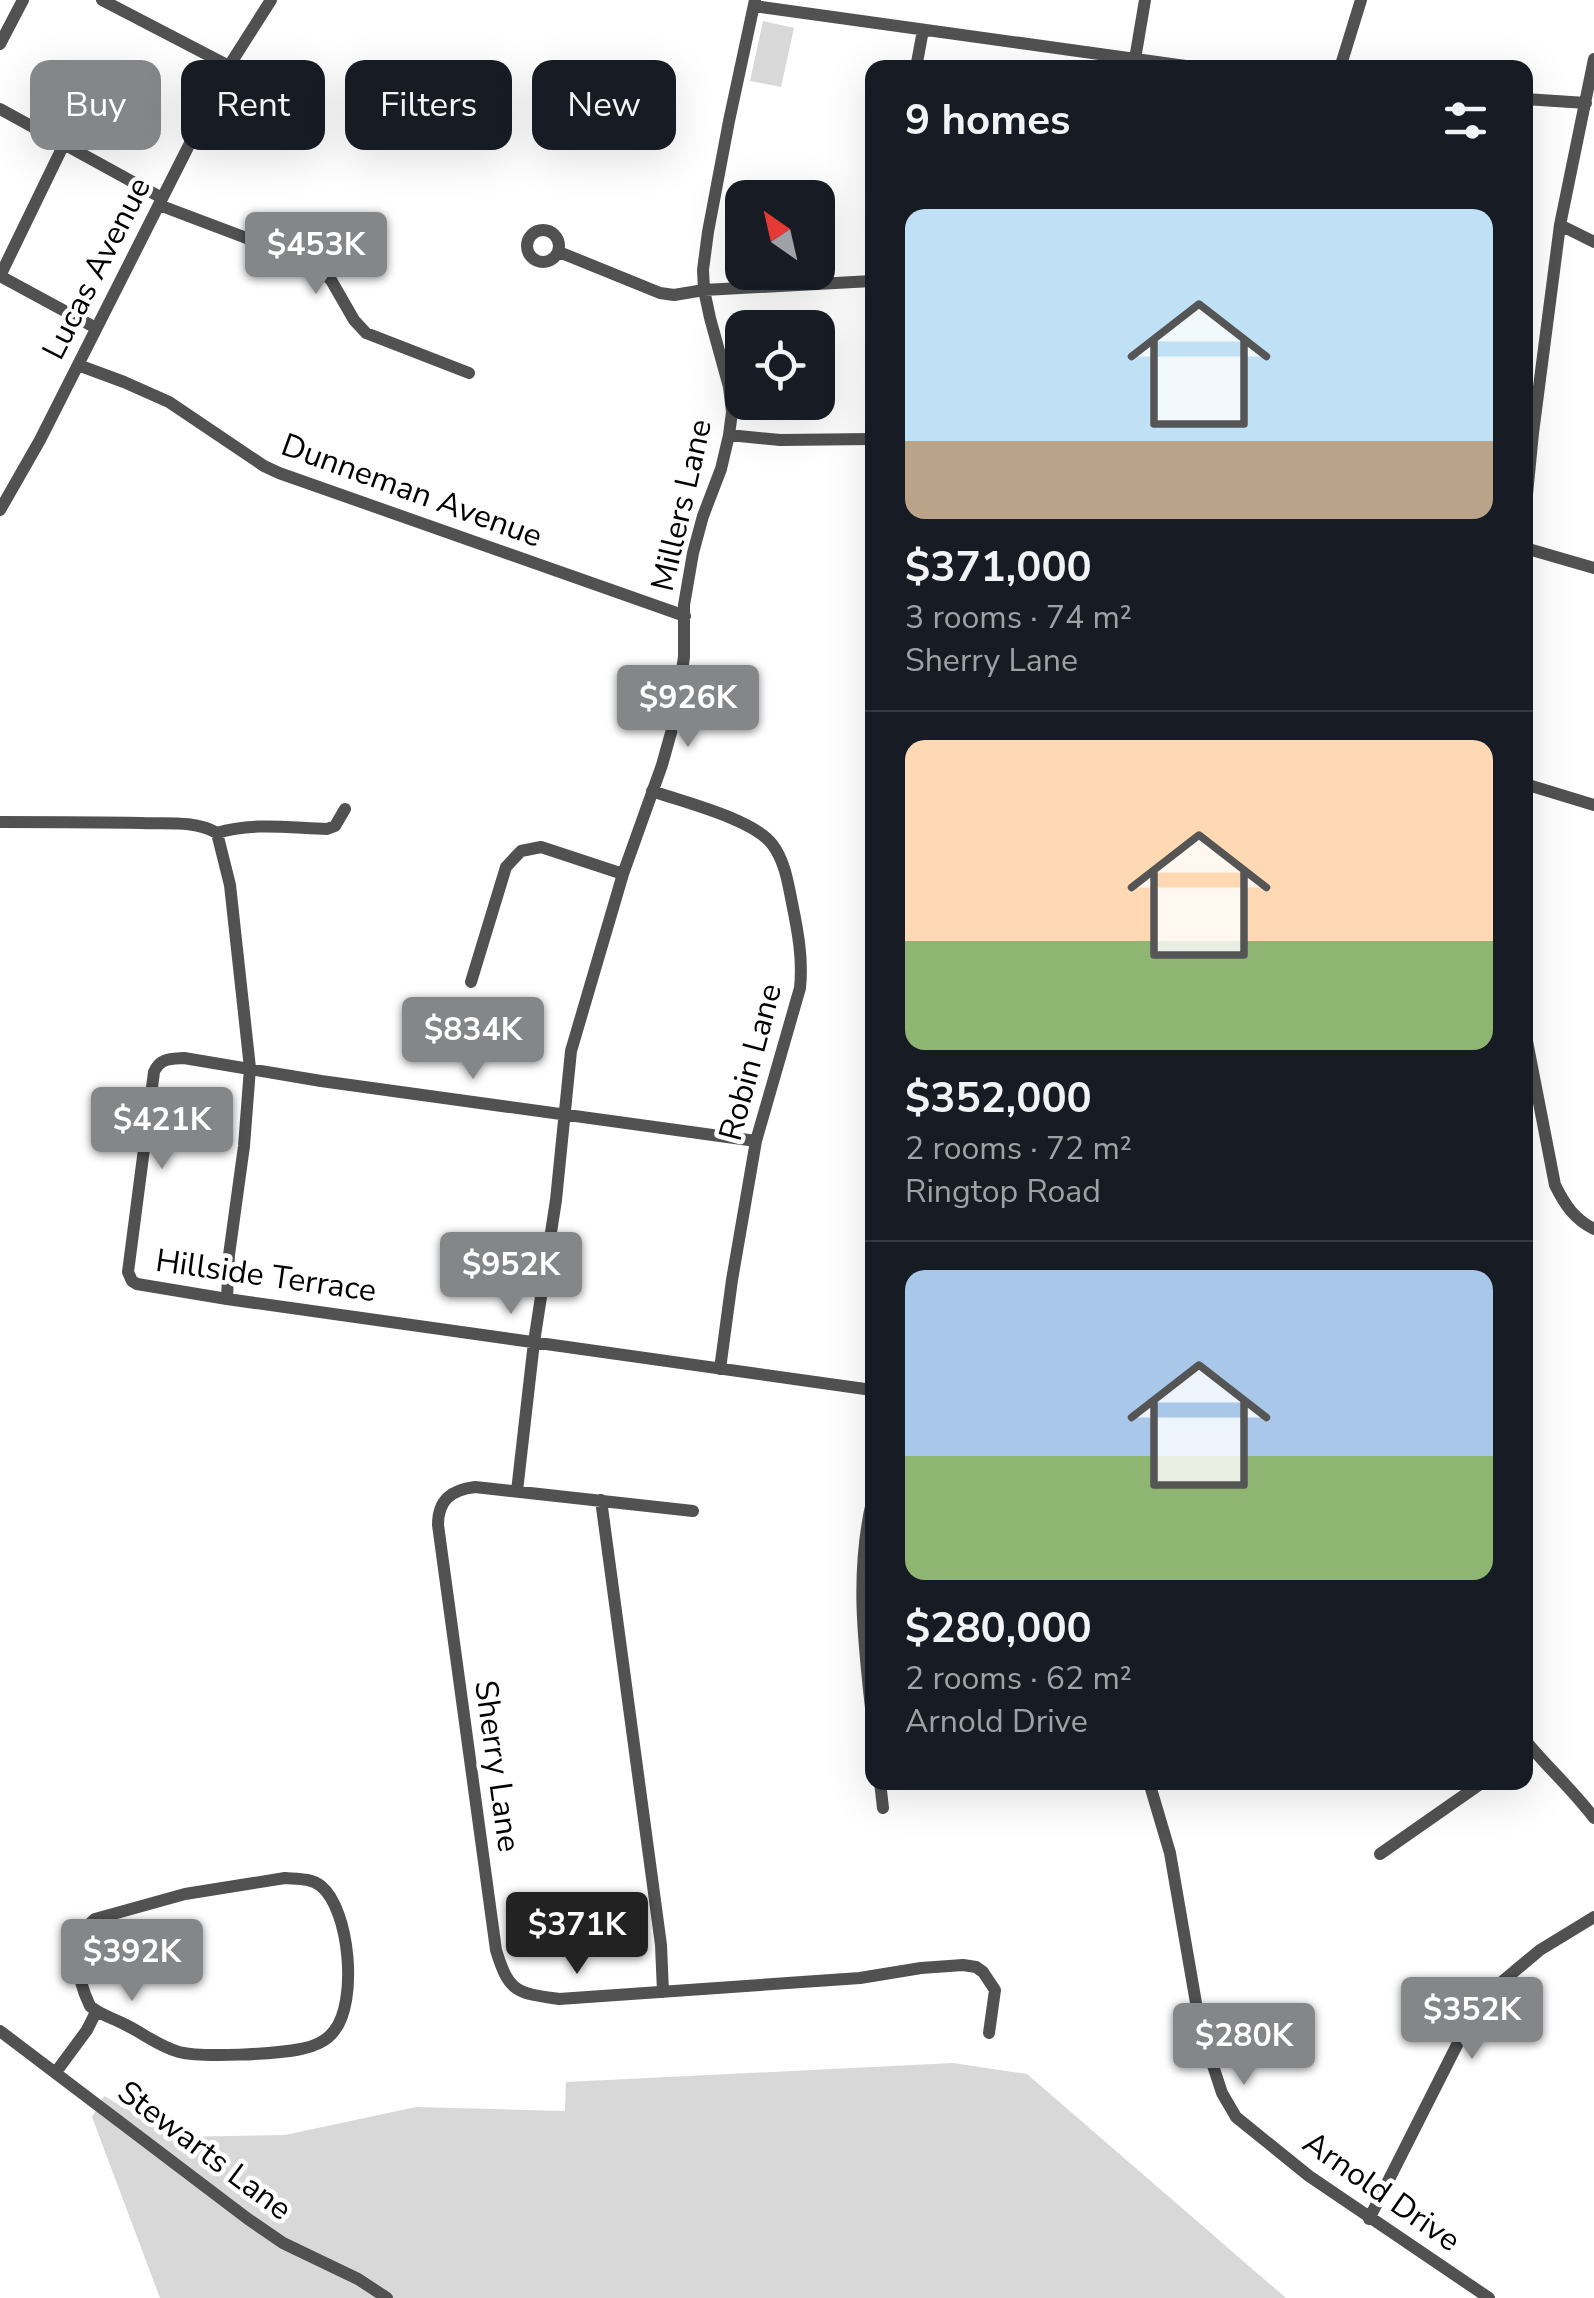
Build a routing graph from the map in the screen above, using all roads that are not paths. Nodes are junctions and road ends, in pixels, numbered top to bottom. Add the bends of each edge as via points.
1 (23, 0) edge
2 (102, 0) edge
3 (271, 0) edge
4 (1145, 0) edge
5 (1360, 0) edge
6 (755, 3) edge
7 (123, 4) edge
8 (5, 21) edge
9 (923, 30) junction
10 (0, 44) edge
11 (1594, 58) edge
12 (219, 60) edge
13 (233, 60) edge
14 (917, 60) edge
15 (1115, 60) edge
16 (1135, 60) edge
17 (1342, 60) edge
18 (1533, 100) edge
19 (1586, 103) junction
20 (0, 109) edge
21 (30, 125) edge
22 (61, 150) edge
23 (74, 150) edge
24 (187, 150) edge
25 (161, 202) junction
26 (1560, 225) junction
27 (1594, 242) edge
28 (558, 252) dead end
29 (0, 276) edge
30 (865, 281) edge
31 (704, 290) junction
32 (96, 328) junction
33 (78, 365) junction
34 (469, 373) dead end
35 (1533, 433) edge
36 (729, 436) junction
37 (865, 439) edge
38 (0, 510) edge
39 (1533, 550) edge
40 (1594, 568) edge
41 (684, 616) junction
42 (1533, 786) edge
43 (652, 791) junction
44 (1594, 805) edge
45 (345, 809) dead end
46 (0, 822) edge
47 (217, 833) junction
48 (622, 874) junction
49 (471, 982) dead end
50 (250, 1068) junction
51 (1533, 1073) edge
52 (565, 1116) junction
53 (756, 1142) junction
54 (1594, 1229) edge
55 (227, 1299) junction
56 (534, 1342) junction
57 (720, 1370) junction
58 (865, 1389) edge
59 (516, 1491) junction
60 (601, 1500) junction
61 (693, 1511) dead end
62 (865, 1532) edge
63 (865, 1651) edge
64 (1533, 1753) edge
65 (881, 1790) edge
66 (1152, 1790) edge
67 (1472, 1790) edge
68 (883, 1808) dead end
69 (1594, 1818) edge
70 (1380, 1854) dead end
71 (1594, 1917) edge
72 (663, 1992) junction
73 (96, 2012) junction
74 (0, 2031) edge
75 (990, 2033) dead end
76 (56, 2072) junction
77 (1369, 2219) junction
78 (387, 2298) edge
79 (1489, 2298) edge

1 - 8 street
2 - 7 street
3 - 13 street, Lucas Avenue
4 - 16 street
5 - 17 street
6 - 9 street
6 - 31 street, Millers Lane via 708,232
7 - 12 street
8 - 10 street
9 - 14 street
9 - 15 street
11 - 19 street
18 - 19 street
19 - 26 street
20 - 21 street
22 - 29 street
23 - 25 street
24 - 25 street, Lucas Avenue
25 - 32 street, Lucas Avenue
25 - 34 street via 317,268 366,333
26 - 27 street
26 - 35 street
28 - 31 street via 660,293
29 - 32 street
30 - 31 street
31 - 36 street, Millers Lane via 730,387
32 - 33 street, Lucas Avenue
33 - 38 street, Lucas Avenue
33 - 41 street, Dunneman Avenue via 170,402 279,474
36 - 37 street
36 - 41 street, Millers Lane via 702,516
39 - 40 street
41 - 43 street, Millers Lane via 674,722
42 - 44 street
43 - 48 street, Millers Lane
43 - 53 street, Robin Lane via 762,834 785,871 802,962 800,988
45 - 47 street via 327,829
46 - 47 street via 189,824
47 - 50 street via 230,885
48 - 49 street via 541,848 522,851 506,867
48 - 52 street, Millers Lane via 571,1050
50 - 52 street
50 - 55 street
50 - 55 street, Hillside Terrace via 186,1058 158,1064 128,1258 129,1277 137,1284
51 - 54 street via 1554,1185 1566,1206
52 - 53 street
52 - 56 street, Millers Lane
53 - 57 street, Robin Lane
55 - 56 street, Hillside Terrace
56 - 57 street, Hillside Terrace
56 - 59 street, Millers Lane
57 - 58 street, Hillside Terrace
59 - 60 street
59 - 72 street, Sherry Lane via 460,1488 448,1495 438,1516 502,1972 516,1989 560,1999
60 - 61 street
60 - 72 street
62 - 63 street
64 - 69 street
65 - 68 street
66 - 77 street, Arnold Drive via 1200,2026 1222,2093 1246,2126
67 - 70 street
71 - 77 street via 1492,1990 1464,2031
72 - 75 street, Sherry Lane via 976,1967 995,1990
73 - 73 street via 79,1972 79,1942 100,1916 284,1878 315,1882 338,1912 346,2005 334,2033 318,2044 269,2053 182,2053
73 - 76 street
74 - 76 street, Stewarts Lane
76 - 78 street, Stewarts Lane via 283,2243
77 - 79 street, Arnold Drive

